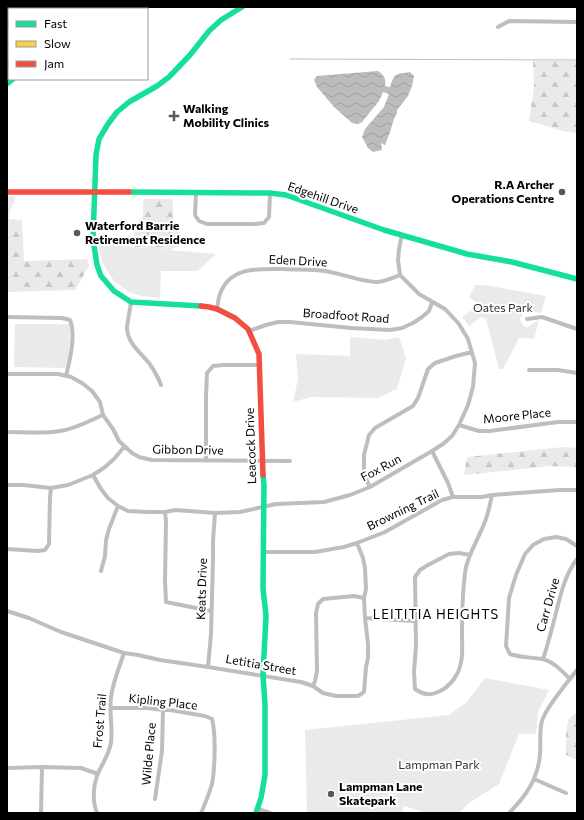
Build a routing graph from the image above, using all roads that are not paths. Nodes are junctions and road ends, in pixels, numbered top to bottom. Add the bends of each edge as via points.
1 (242, 7) edge
2 (577, 22) edge
3 (498, 27) dead end
4 (7, 192) edge
5 (95, 192) junction
6 (196, 193) junction
7 (270, 193) junction
8 (402, 235) junction
9 (400, 275) junction
10 (577, 279) edge
11 (131, 302) junction
12 (432, 302) junction
13 (217, 309) junction
14 (7, 317) edge
15 (527, 318) dead end
16 (577, 329) edge
17 (249, 331) junction
18 (472, 352) junction
19 (260, 365) junction
20 (529, 370) dead end
21 (7, 374) edge
22 (577, 374) edge
23 (66, 376) junction
24 (161, 385) dead end
25 (103, 414) junction
26 (577, 422) edge
27 (459, 425) junction
28 (7, 432) edge
29 (124, 447) junction
30 (432, 452) junction
31 (206, 460) junction
32 (262, 461) junction
33 (290, 461) dead end
34 (93, 475) junction
35 (7, 485) edge
36 (370, 487) junction
37 (52, 488) junction
38 (577, 490) edge
39 (492, 495) junction
40 (453, 497) junction
41 (118, 506) junction
42 (263, 507) junction
43 (165, 512) junction
44 (215, 513) junction
45 (358, 543) junction
46 (577, 546) edge
47 (7, 549) edge
48 (264, 552) junction
49 (470, 555) junction
50 (577, 559) edge
51 (101, 571) dead end
52 (364, 598) junction
53 (7, 611) edge
54 (211, 611) junction
55 (365, 618) junction
56 (415, 621) junction
57 (124, 653) junction
58 (543, 659) junction
59 (208, 667) junction
60 (577, 670) edge
61 (263, 676) junction
62 (570, 679) junction
63 (313, 686) junction
64 (111, 708) junction
65 (163, 710) junction
66 (42, 767) junction
67 (7, 768) edge
68 (98, 774) junction
69 (534, 779) junction
70 (566, 793) dead end
71 (155, 799) dead end
72 (257, 811) edge
73 (41, 813) edge
74 (97, 813) edge
75 (201, 813) edge
76 (270, 813) edge
77 (509, 813) edge

1 - 5 main road, Leacock Drive via 221,20 169,77 117,112 99,139
2 - 3 street via 509,21
4 - 5 main road, Edgehill Drive
5 - 6 main road, Edgehill Drive
5 - 11 main road, Leacock Drive via 93,239 96,265 101,276 114,291
6 - 7 main road, Edgehill Drive
6 - 7 street via 195,215 198,221 207,224 255,224 264,223 269,216
7 - 8 main road, Edgehill Drive via 286,195
8 - 9 street via 398,260
8 - 10 main road, Edgehill Drive via 467,254 512,262
9 - 12 street, Fox Run via 419,294
9 - 13 street, Eden Drive via 377,282 327,271 253,269 230,278 221,291
11 - 13 main road, Leacock Drive
11 - 24 street via 127,328 129,338 156,373
12 - 17 street, Broadfoot Road via 422,317 402,328 390,330 278,322
12 - 18 street, Fox Run via 445,309 459,324
13 - 17 main road, Leacock Drive via 235,318
14 - 23 street via 70,320 73,327 71,357
15 - 16 street via 542,317
17 - 19 main road, Leacock Drive via 259,354
18 - 27 street, Fox Run via 475,363 473,387
18 - 36 street via 436,362 428,369 413,406 375,428 369,436 364,455 364,475
19 - 31 street via 213,366 207,372
19 - 32 main road, Leacock Drive
20 - 22 street via 558,370
21 - 23 street, Gibbon Drive
23 - 25 street, Gibbon Drive via 92,391 100,402
25 - 28 street via 74,428 61,431
25 - 29 street, Gibbon Drive
26 - 27 street, Moore Place via 490,431
27 - 30 street, Fox Run via 452,436
29 - 31 street, Gibbon Drive via 138,457 152,460
29 - 34 street via 114,459
30 - 36 street, Fox Run
30 - 40 street
31 - 32 street, Gibbon Drive
32 - 33 street, Gibbon Drive
32 - 42 main road, Leacock Drive
34 - 37 street
34 - 41 street, Fox Run via 108,498
35 - 37 street
36 - 42 street, Fox Run via 324,502
37 - 47 street via 49,544 45,550
38 - 39 street, Browning Trail
39 - 40 street, Browning Trail
39 - 49 street via 484,524
40 - 45 street, Browning Trail via 442,500 385,532
41 - 43 street, Fox Run via 128,511
41 - 51 street via 106,540
42 - 44 street, Fox Run via 240,512
42 - 48 main road, Leacock Drive
43 - 44 street, Fox Run via 176,510
43 - 54 street via 166,602
44 - 54 street, Keats Drive
45 - 48 street, Browning Trail via 315,552
45 - 52 street, Letitia Street via 365,568
46 - 58 street via 566,539 556,537 544,539 533,545 525,554 509,598 506,646 510,654
48 - 61 main road, Leacock Drive via 263,588 266,616
49 - 56 street via 459,552 449,554 420,570 415,577
49 - 56 street via 462,596 461,661 457,674 450,684 436,693 422,694 416,689
50 - 58 street, Carr Drive via 562,587
52 - 55 street, Letitia Street
52 - 63 street via 354,596 323,599 318,604 317,671
53 - 57 street, Letitia Street
54 - 59 street, Keats Drive
55 - 56 street
55 - 63 street, Letitia Street via 368,658 364,692 358,696 336,696 323,693
57 - 59 street, Letitia Street
57 - 64 street, Frost Trail via 113,686
58 - 62 street via 556,665
59 - 61 street, Letitia Street
60 - 62 street
61 - 63 street, Letitia Street
61 - 72 main road, Leacock Drive via 265,776
62 - 69 street via 546,711 542,721 540,756
64 - 65 street, Kipling Place
64 - 68 street, Frost Trail via 111,744
65 - 71 street, Wilde Place via 162,751
65 - 75 street, Kipling Place via 212,719 212,783
66 - 67 street
66 - 68 street via 81,768
66 - 73 street
68 - 74 street, Frost Trail via 94,794
69 - 70 street
69 - 77 street via 522,801
72 - 76 street

